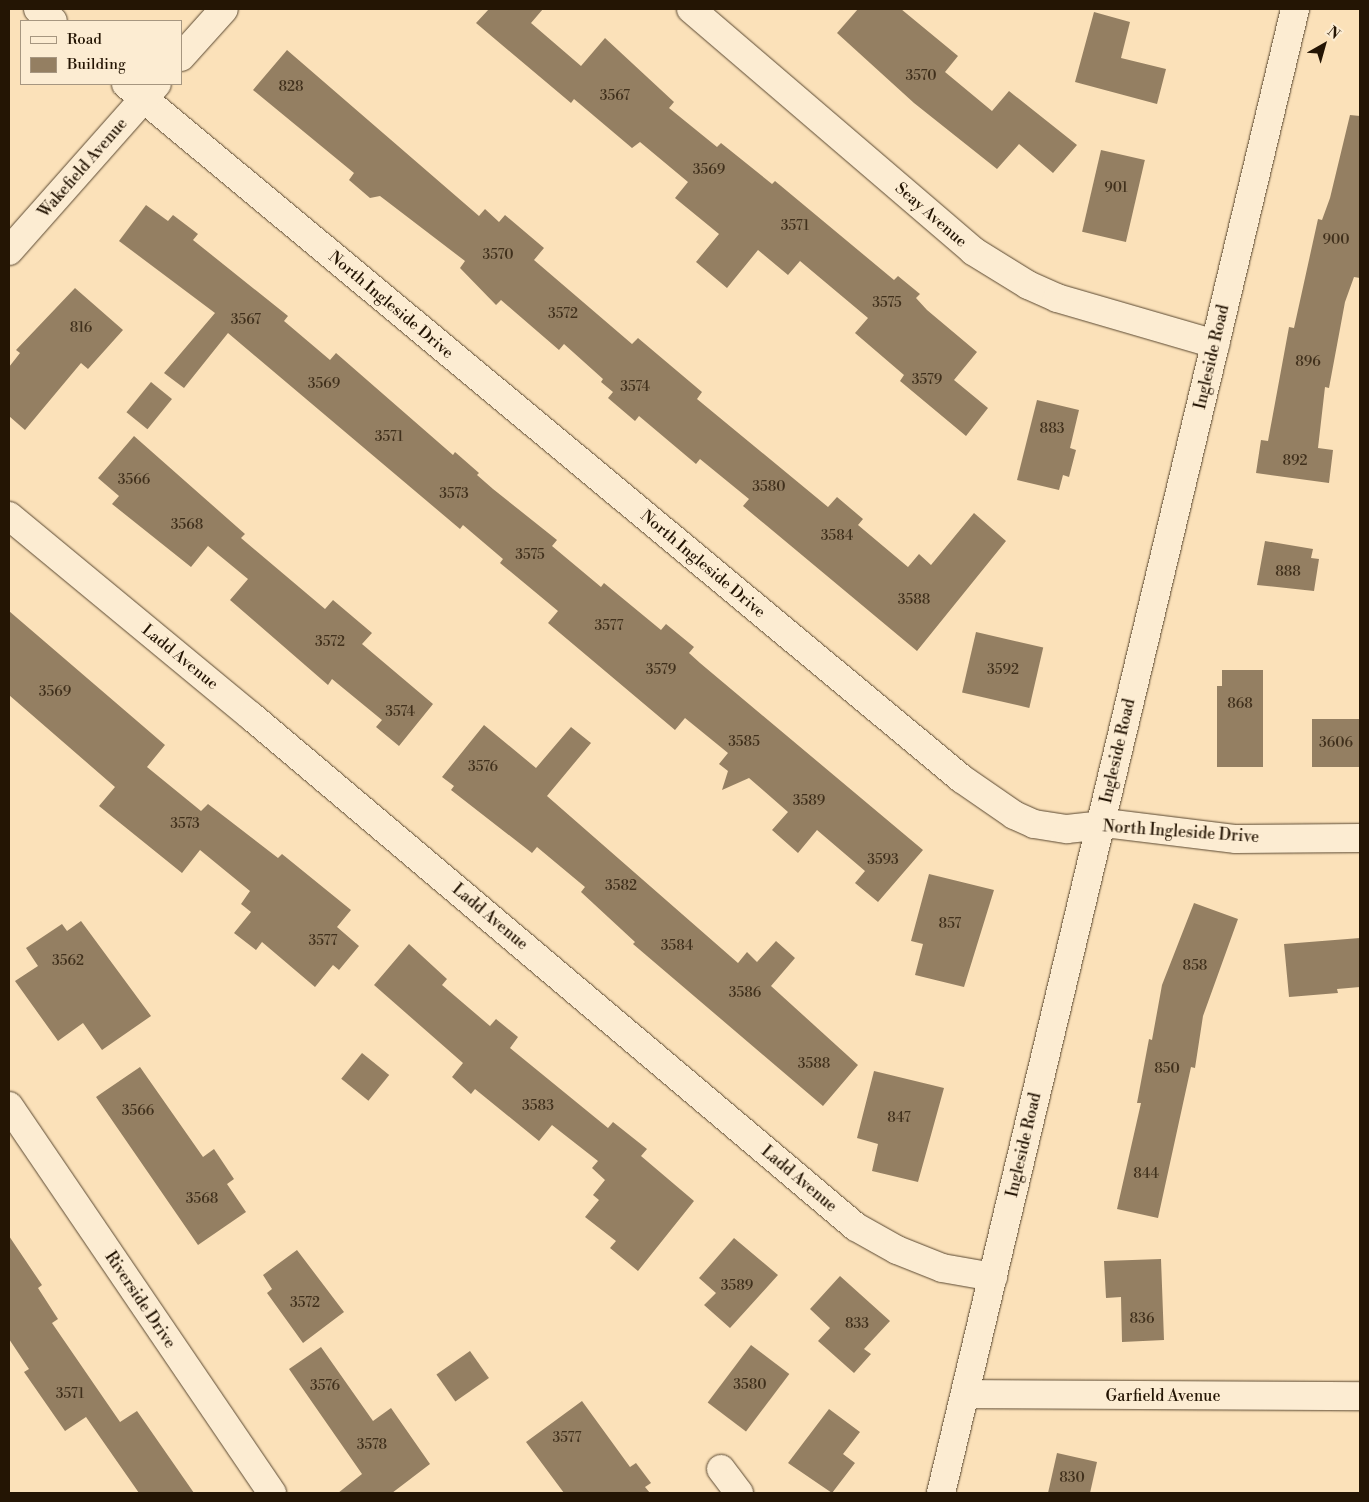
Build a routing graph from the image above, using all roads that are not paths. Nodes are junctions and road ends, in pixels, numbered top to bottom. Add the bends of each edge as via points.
1 (38, 9) edge
2 (224, 9) edge
3 (1294, 9) edge
4 (710, 14) edge
5 (52, 20) edge
6 (182, 56) edge
7 (142, 89) edge
8 (9, 251) edge
9 (1215, 344) junction
10 (9, 516) edge
11 (1100, 825) junction
12 (1360, 838) edge
13 (9, 1106) edge
14 (993, 1277) junction
15 (966, 1394) junction
16 (1360, 1396) edge
17 (721, 1469) dead end
18 (272, 1493) edge
19 (739, 1493) edge
20 (941, 1493) edge

1 - 5 street
2 - 6 street
3 - 9 street, Ingleside Road
4 - 9 street, Seay Avenue via 973,251 1028,285 1058,298
7 - 8 street, Wakefield Avenue
7 - 11 street, North Ingleside Drive via 962,779 1034,824 1067,829
9 - 11 street, Ingleside Road
10 - 14 street, Ladd Avenue via 856,1227 897,1250 942,1268
11 - 12 street, North Ingleside Drive via 1236,838
11 - 14 street, Ingleside Road
13 - 18 street, Riverside Drive
14 - 15 street, Ingleside Road
15 - 16 street, Garfield Avenue
15 - 20 street, Ingleside Road
17 - 19 street

